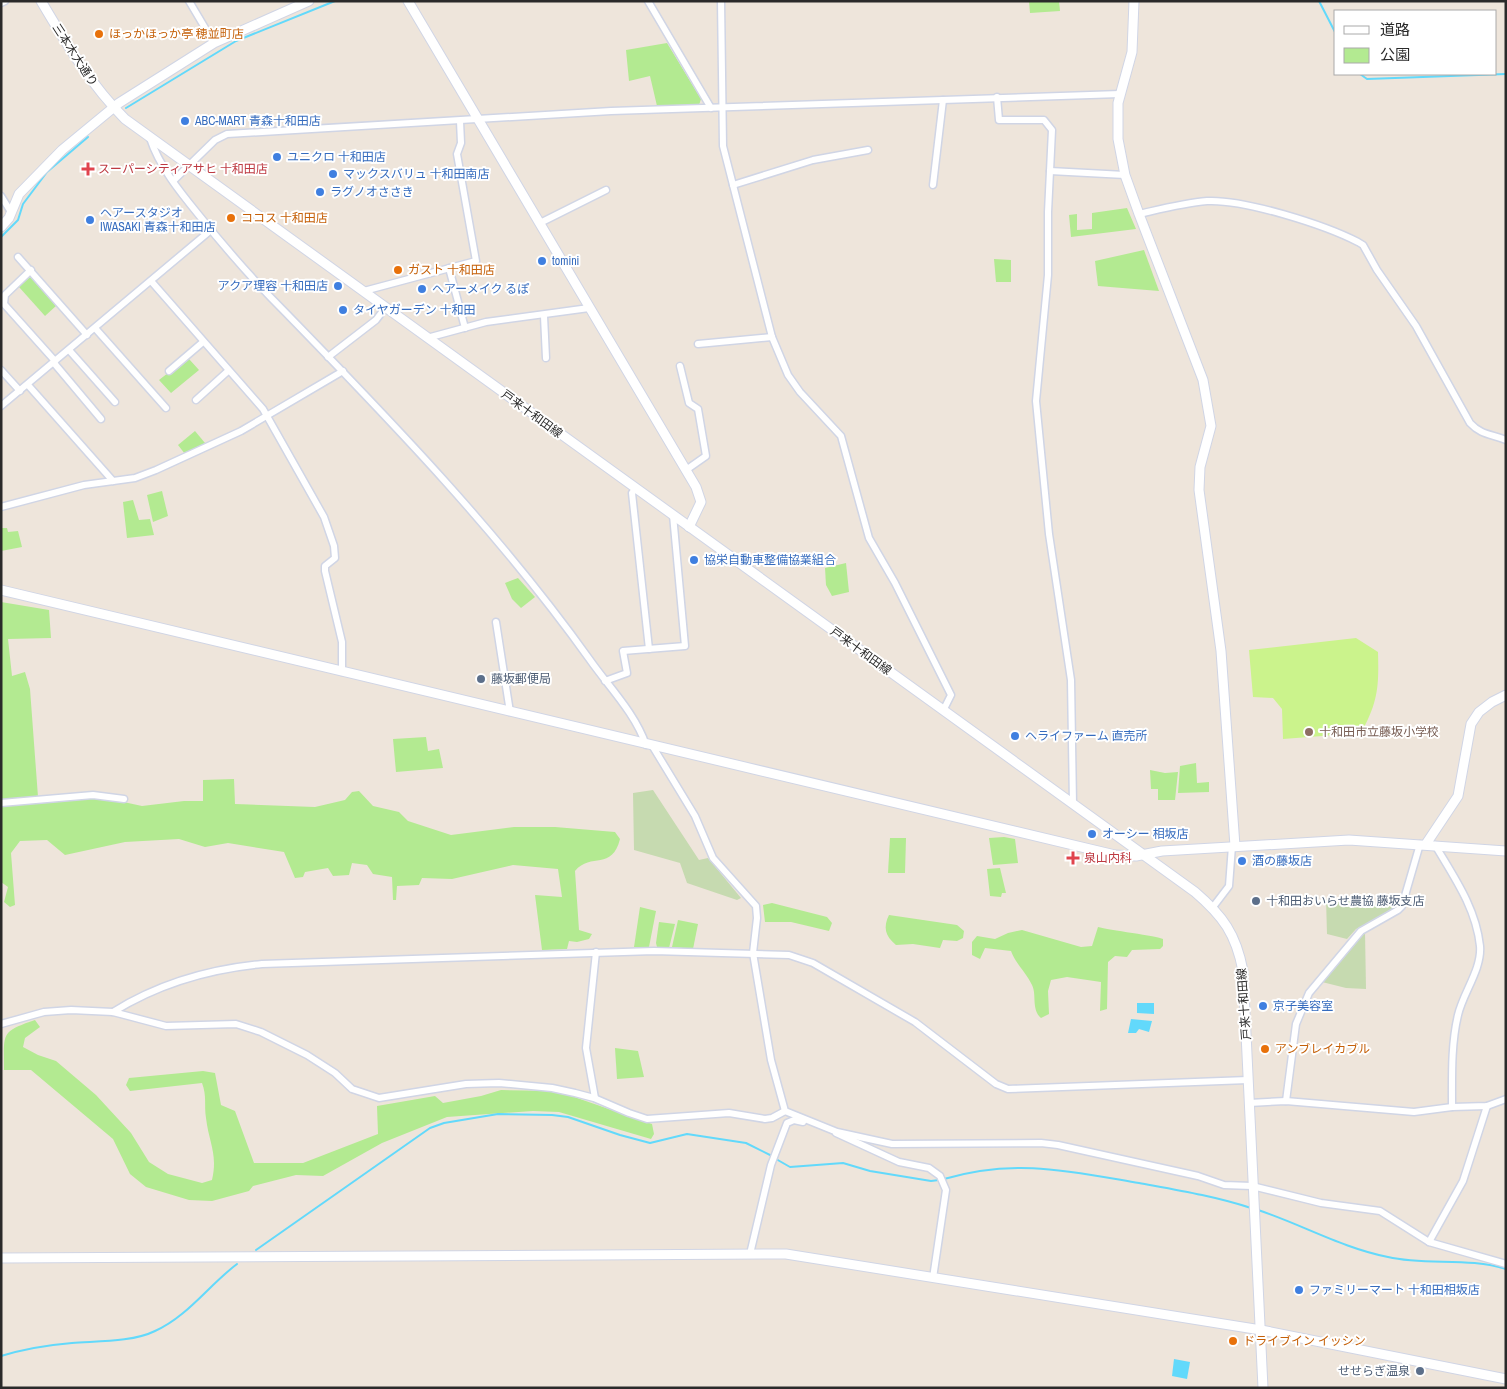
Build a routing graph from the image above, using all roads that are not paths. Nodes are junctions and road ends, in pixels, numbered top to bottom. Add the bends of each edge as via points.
1 (5, 1) edge
2 (41, 1) edge
3 (188, 1) edge
4 (309, 1) edge
5 (408, 1) edge
6 (648, 1) edge
7 (721, 1) edge
8 (1134, 1) edge
9 (1, 3) edge
10 (214, 42) junction
11 (1120, 94) junction
12 (997, 97) junction
13 (943, 100) junction
14 (113, 107) junction
15 (710, 108) junction
16 (724, 108) junction
17 (477, 118) junction
18 (460, 121) junction
19 (150, 138) junction
20 (868, 150) dead end
21 (188, 165) junction
22 (1050, 171) junction
23 (1125, 175) junction
24 (173, 181) junction
25 (733, 185) junction
26 (933, 185) dead end
27 (606, 190) dead end
28 (1, 196) edge
29 (11, 212) junction
30 (1139, 214) junction
31 (540, 224) junction
32 (1, 227) edge
33 (211, 230) junction
34 (18, 257) dead end
35 (449, 268) junction
36 (31, 270) junction
37 (151, 281) junction
38 (364, 291) junction
39 (385, 308) junction
40 (590, 308) junction
41 (544, 316) junction
42 (94, 328) junction
43 (465, 328) junction
44 (87, 335) junction
45 (772, 337) junction
46 (427, 338) junction
47 (203, 342) junction
48 (698, 344) dead end
49 (69, 350) junction
50 (328, 356) junction
51 (546, 358) dead end
52 (54, 362) junction
53 (680, 366) dead end
54 (1, 370) edge
55 (169, 371) dead end
56 (228, 371) junction
57 (343, 371) junction
58 (28, 384) junction
59 (20, 391) junction
60 (196, 400) dead end
61 (115, 402) dead end
62 (1, 406) edge
63 (166, 408) dead end
64 (267, 416) junction
65 (101, 418) dead end
66 (1506, 440) edge
67 (686, 470) junction
68 (113, 481) junction
69 (635, 489) junction
70 (1, 507) edge
71 (673, 515) junction
72 (689, 527) junction
73 (1, 590) edge
74 (496, 622) dead end
75 (649, 649) junction
76 (342, 672) junction
77 (605, 681) junction
78 (1506, 695) edge
79 (943, 711) junction
80 (510, 712) junction
81 (650, 746) junction
82 (124, 799) dead end
83 (1, 803) edge
84 (1073, 804) junction
85 (1427, 844) junction
86 (1233, 846) junction
87 (1506, 851) edge
88 (1145, 855) junction
89 (1213, 907) junction
90 (596, 952) junction
91 (754, 953) junction
92 (113, 1012) junction
93 (1, 1024) edge
94 (1248, 1080) junction
95 (595, 1098) junction
96 (1506, 1099) edge
97 (1286, 1101) junction
98 (1249, 1102) junction
99 (1487, 1106) junction
100 (1452, 1107) junction
101 (784, 1111) junction
102 (812, 1122) junction
103 (833, 1130) junction
104 (1252, 1186) junction
105 (1429, 1242) junction
106 (750, 1254) junction
107 (1, 1258) edge
108 (1506, 1264) edge
109 (933, 1278) junction
110 (1261, 1330) junction
111 (1506, 1379) edge
112 (1263, 1388) edge

1 - 9 street
2 - 14 street, 三本木大通り via 79,64
3 - 10 street
4 - 10 street
5 - 17 street
6 - 15 street
7 - 16 street
8 - 11 street via 1132,52
10 - 14 street
11 - 12 street
11 - 23 street via 1118,139
12 - 13 street
12 - 22 street via 999,120 1044,120 1048,124 1052,136
13 - 16 street
13 - 26 street
14 - 19 street, 戸来十和田線
14 - 29 street via 40,172 20,194
15 - 16 street
15 - 17 street
16 - 25 street via 723,146
17 - 18 street
17 - 31 street
18 - 21 street via 227,134 215,140
18 - 35 street via 461,143 457,154 476,261
19 - 21 street, 戸来十和田線
19 - 24 street via 153,150
20 - 25 street via 813,160
21 - 24 street
21 - 38 street, 戸来十和田線
22 - 23 street
22 - 84 street via 1048,274 1036,401 1049,534 1071,680
23 - 30 street
24 - 33 street
25 - 45 street
27 - 31 street
28 - 29 street
29 - 32 street
30 - 66 street via 1205,201 1240,203 1358,242 1416,326 1470,423 1478,432
30 - 86 street via 1197,364 1210,416 1199,490 1221,651
31 - 40 street
33 - 37 street
33 - 50 street via 239,264
34 - 36 street
35 - 38 street
35 - 43 street
36 - 44 street
36 - 52 street via 5,295 4,304
37 - 42 street
37 - 47 street
38 - 39 street, 戸来十和田線
39 - 46 street, 戸来十和田線
39 - 50 street via 376,320
40 - 41 street
40 - 67 street
41 - 43 street via 486,322
41 - 51 street
42 - 44 street
42 - 63 street
43 - 46 street
44 - 49 street
45 - 48 street
45 - 79 street via 788,375 841,436 868,538 895,583 951,695
46 - 69 street, 戸来十和田線
47 - 55 street
47 - 56 street
49 - 52 street
49 - 61 street
50 - 57 street
52 - 58 street
52 - 65 street
53 - 67 street via 689,403 698,409 706,456
54 - 59 street
56 - 60 street
56 - 64 street
57 - 64 street
57 - 77 street via 424,455 537,591
58 - 59 street
58 - 68 street
59 - 62 street
64 - 68 street via 156,470 135,478
64 - 76 street via 324,517 334,546 335,558 325,566 325,571 342,642
67 - 72 street via 702,502
68 - 70 street via 75,487
69 - 71 street, 戸来十和田線
69 - 75 street via 632,493
71 - 72 street, 戸来十和田線
71 - 75 street via 685,646
72 - 79 street, 戸来十和田線
73 - 76 street
74 - 80 street
75 - 77 street via 623,651 627,673
76 - 80 street
77 - 81 street
78 - 85 street via 1479,712 1471,724 1458,796
79 - 84 street, 戸来十和田線
80 - 81 street
81 - 88 street via 1115,855
81 - 91 street via 695,816 714,858 756,906
82 - 83 street via 93,795
84 - 88 street, 戸来十和田線
85 - 86 street via 1349,840
85 - 87 street
85 - 97 street via 1402,906 1361,931 1309,993 1296,1024
85 - 100 street via 1468,902 1480,946 1477,965 1458,1013
86 - 88 street
86 - 89 street via 1229,886
88 - 89 street, 戸来十和田線
89 - 94 street, 戸来十和田線 via 1231,931 1240,956
90 - 91 street
90 - 92 street via 240,966 169,984
90 - 95 street via 586,1048
91 - 94 street via 788,955 813,963 915,1022 996,1084 1008,1089
91 - 101 street via 771,1060
92 - 93 street via 44,1012
92 - 95 street via 166,1026 247,1026 323,1064 352,1089 379,1098 478,1083 552,1088
94 - 98 street, 戸来十和田線
95 - 101 street via 647,1119 729,1114 765,1119
96 - 99 street
97 - 98 street
97 - 100 street via 1395,1112
98 - 104 street, 戸来十和田線
99 - 100 street
99 - 105 street via 1463,1181
101 - 102 street
102 - 103 street
102 - 106 street via 790,1121 775,1156
103 - 104 street via 892,1144 1058,1145 1198,1176 1224,1185
103 - 109 street via 837,1135 899,1162 929,1168 942,1178 946,1185 946,1200
104 - 105 street via 1321,1203 1380,1211
104 - 110 street, 戸来十和田線
105 - 108 street
106 - 107 street
106 - 109 street via 786,1254
109 - 110 street
110 - 111 street
110 - 112 street, 戸来十和田線

